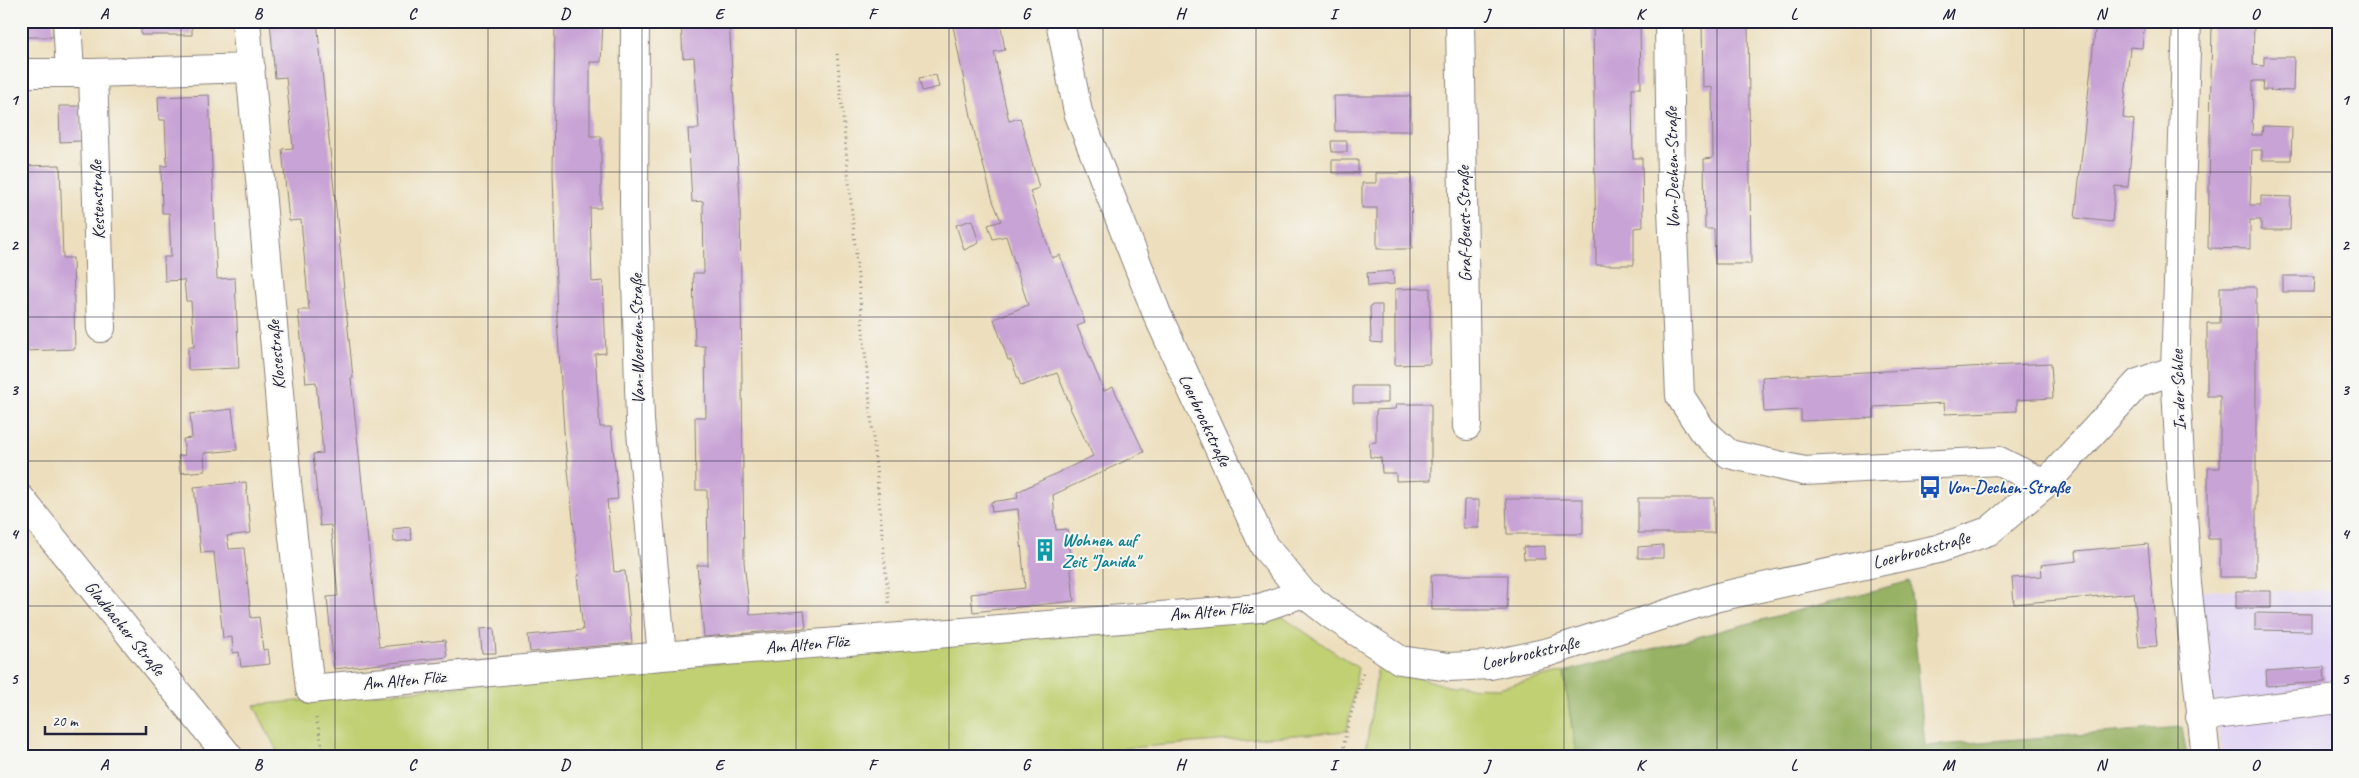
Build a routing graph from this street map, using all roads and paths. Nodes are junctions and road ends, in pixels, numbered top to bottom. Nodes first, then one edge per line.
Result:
1 (67, 21) edge
2 (246, 21) edge
3 (635, 21) edge
4 (1060, 21) edge
5 (1460, 21) edge
6 (1669, 21) edge
7 (2187, 21) edge
8 (838, 54) dead end
9 (251, 68) junction
10 (82, 72) junction
11 (21, 73) edge
12 (102, 328) dead end
13 (2175, 370) junction
14 (1467, 426) dead end
15 (2045, 484) junction
16 (21, 499) edge
17 (1303, 593) junction
18 (892, 637) junction
19 (1371, 641) junction
20 (662, 656) junction
21 (310, 689) junction
22 (2338, 699) edge
23 (2200, 717) junction
24 (229, 757) edge
25 (325, 757) edge
26 (1342, 757) edge
27 (2206, 757) edge

1 - 10 street, Kestenstraße
2 - 9 street, Klosestraße
3 - 20 street, Van-Woerden-Straße
4 - 17 street, Loerbrockstraße
5 - 14 street, Graf-Beust-Straße
6 - 15 street, Von-Dechen-Straße
7 - 13 street, In der Schlee
8 - 18 path
9 - 10 street
9 - 21 street, Klosestraße
10 - 11 street
10 - 12 street, Kestenstraße
13 - 15 street, Loerbrockstraße
13 - 23 street, In der Schlee
15 - 19 street, Loerbrockstraße
16 - 24 street, Gladbacher Straße
17 - 18 street, Am Alten Flöz
17 - 19 street, Loerbrockstraße
18 - 20 street, Am Alten Flöz
19 - 26 path
20 - 21 street, Am Alten Flöz
21 - 25 path
22 - 23 street
23 - 27 street, In der Schlee

